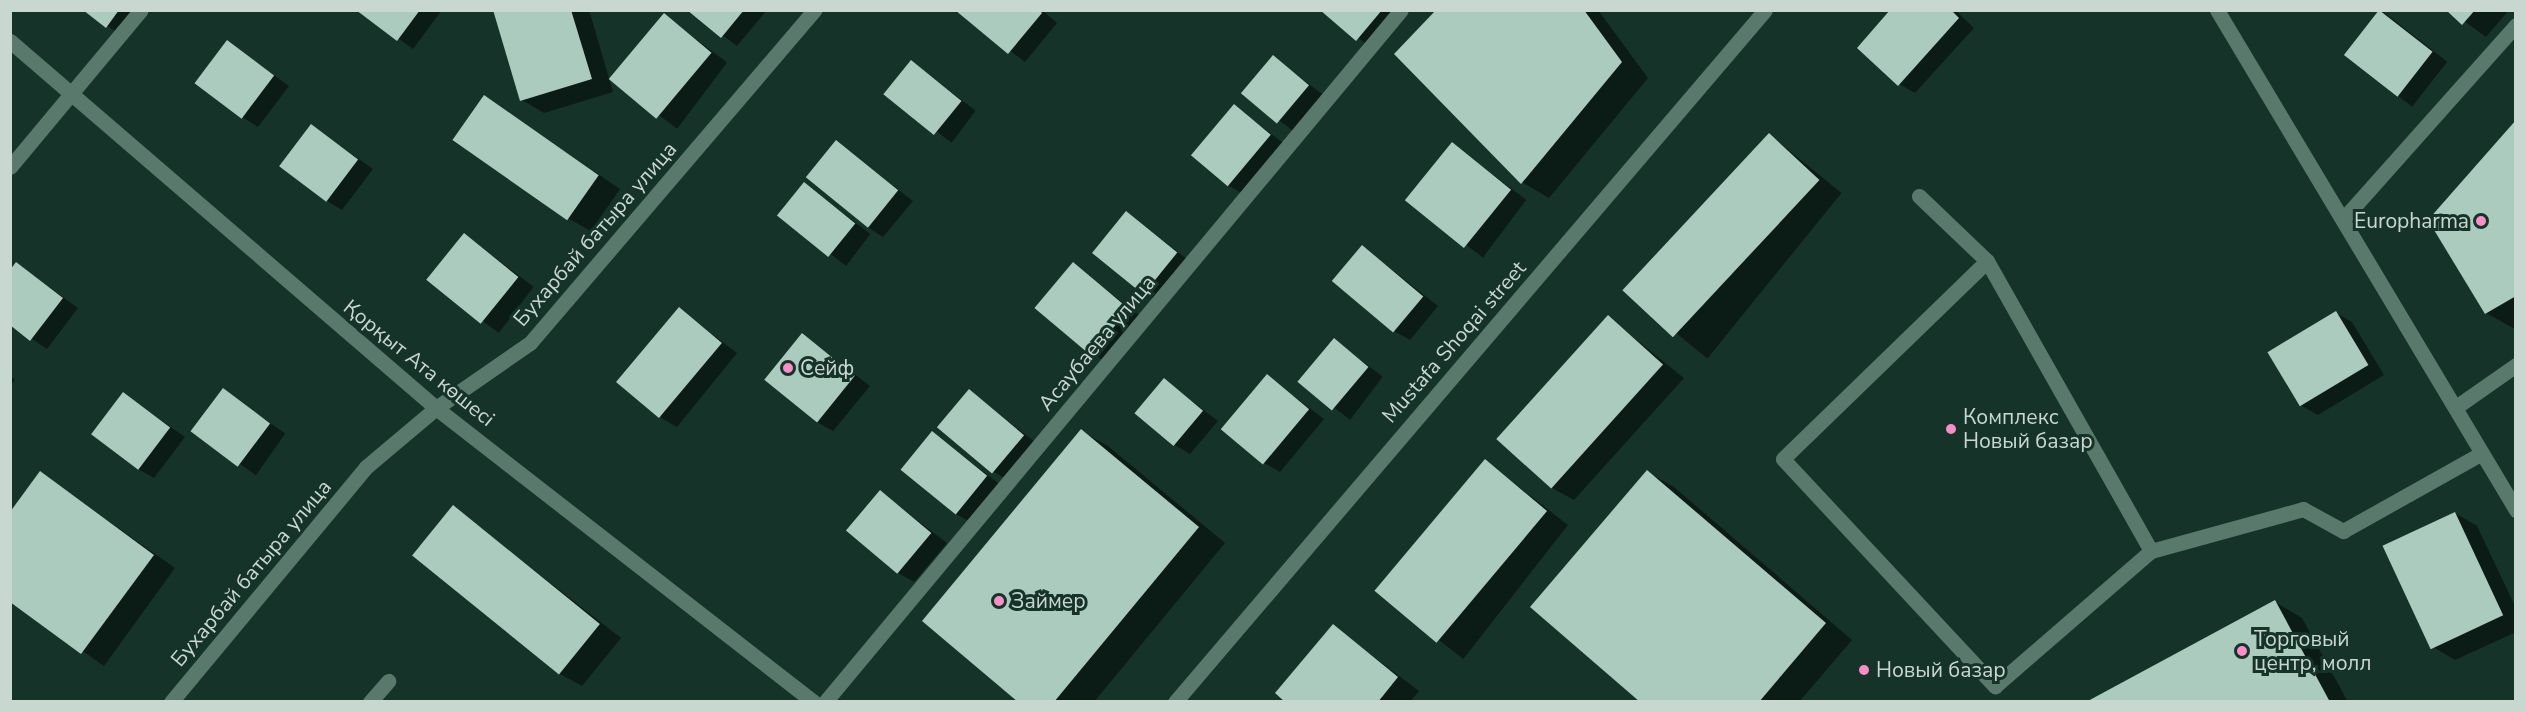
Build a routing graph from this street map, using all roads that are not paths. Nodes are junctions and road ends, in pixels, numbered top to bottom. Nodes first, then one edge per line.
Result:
1 (141, 10) edge
2 (814, 10) edge
3 (1401, 10) edge
4 (1765, 10) edge
5 (2217, 10) edge
6 (2516, 25) edge
7 (10, 41) edge
8 (72, 93) junction
9 (10, 166) edge
10 (1919, 196) dead end
11 (2344, 218) junction
12 (1987, 261) junction
13 (2516, 365) edge
14 (2456, 407) junction
15 (436, 408) junction
16 (2482, 453) junction
17 (2516, 510) edge
18 (2151, 551) junction
19 (388, 681) dead end
20 (175, 700) edge
21 (370, 702) edge
22 (814, 702) edge
23 (825, 702) edge
24 (1175, 702) edge

1 - 8 street
2 - 15 street, Бухарбай батыра улица
3 - 23 street, Асаубаева улица
4 - 24 street, Mustafa Shoqai street
5 - 11 street
6 - 11 street
7 - 8 street, Қорқыт Ата көшесі
8 - 9 street
8 - 15 street, Қорқыт Ата көшесі
10 - 12 street
11 - 14 street
12 - 18 street
12 - 18 street
13 - 14 street
14 - 16 street
15 - 20 street, Бухарбай батыра улица
15 - 22 street, Қорқыт Ата көшесі
16 - 17 street
16 - 18 street
19 - 21 street

